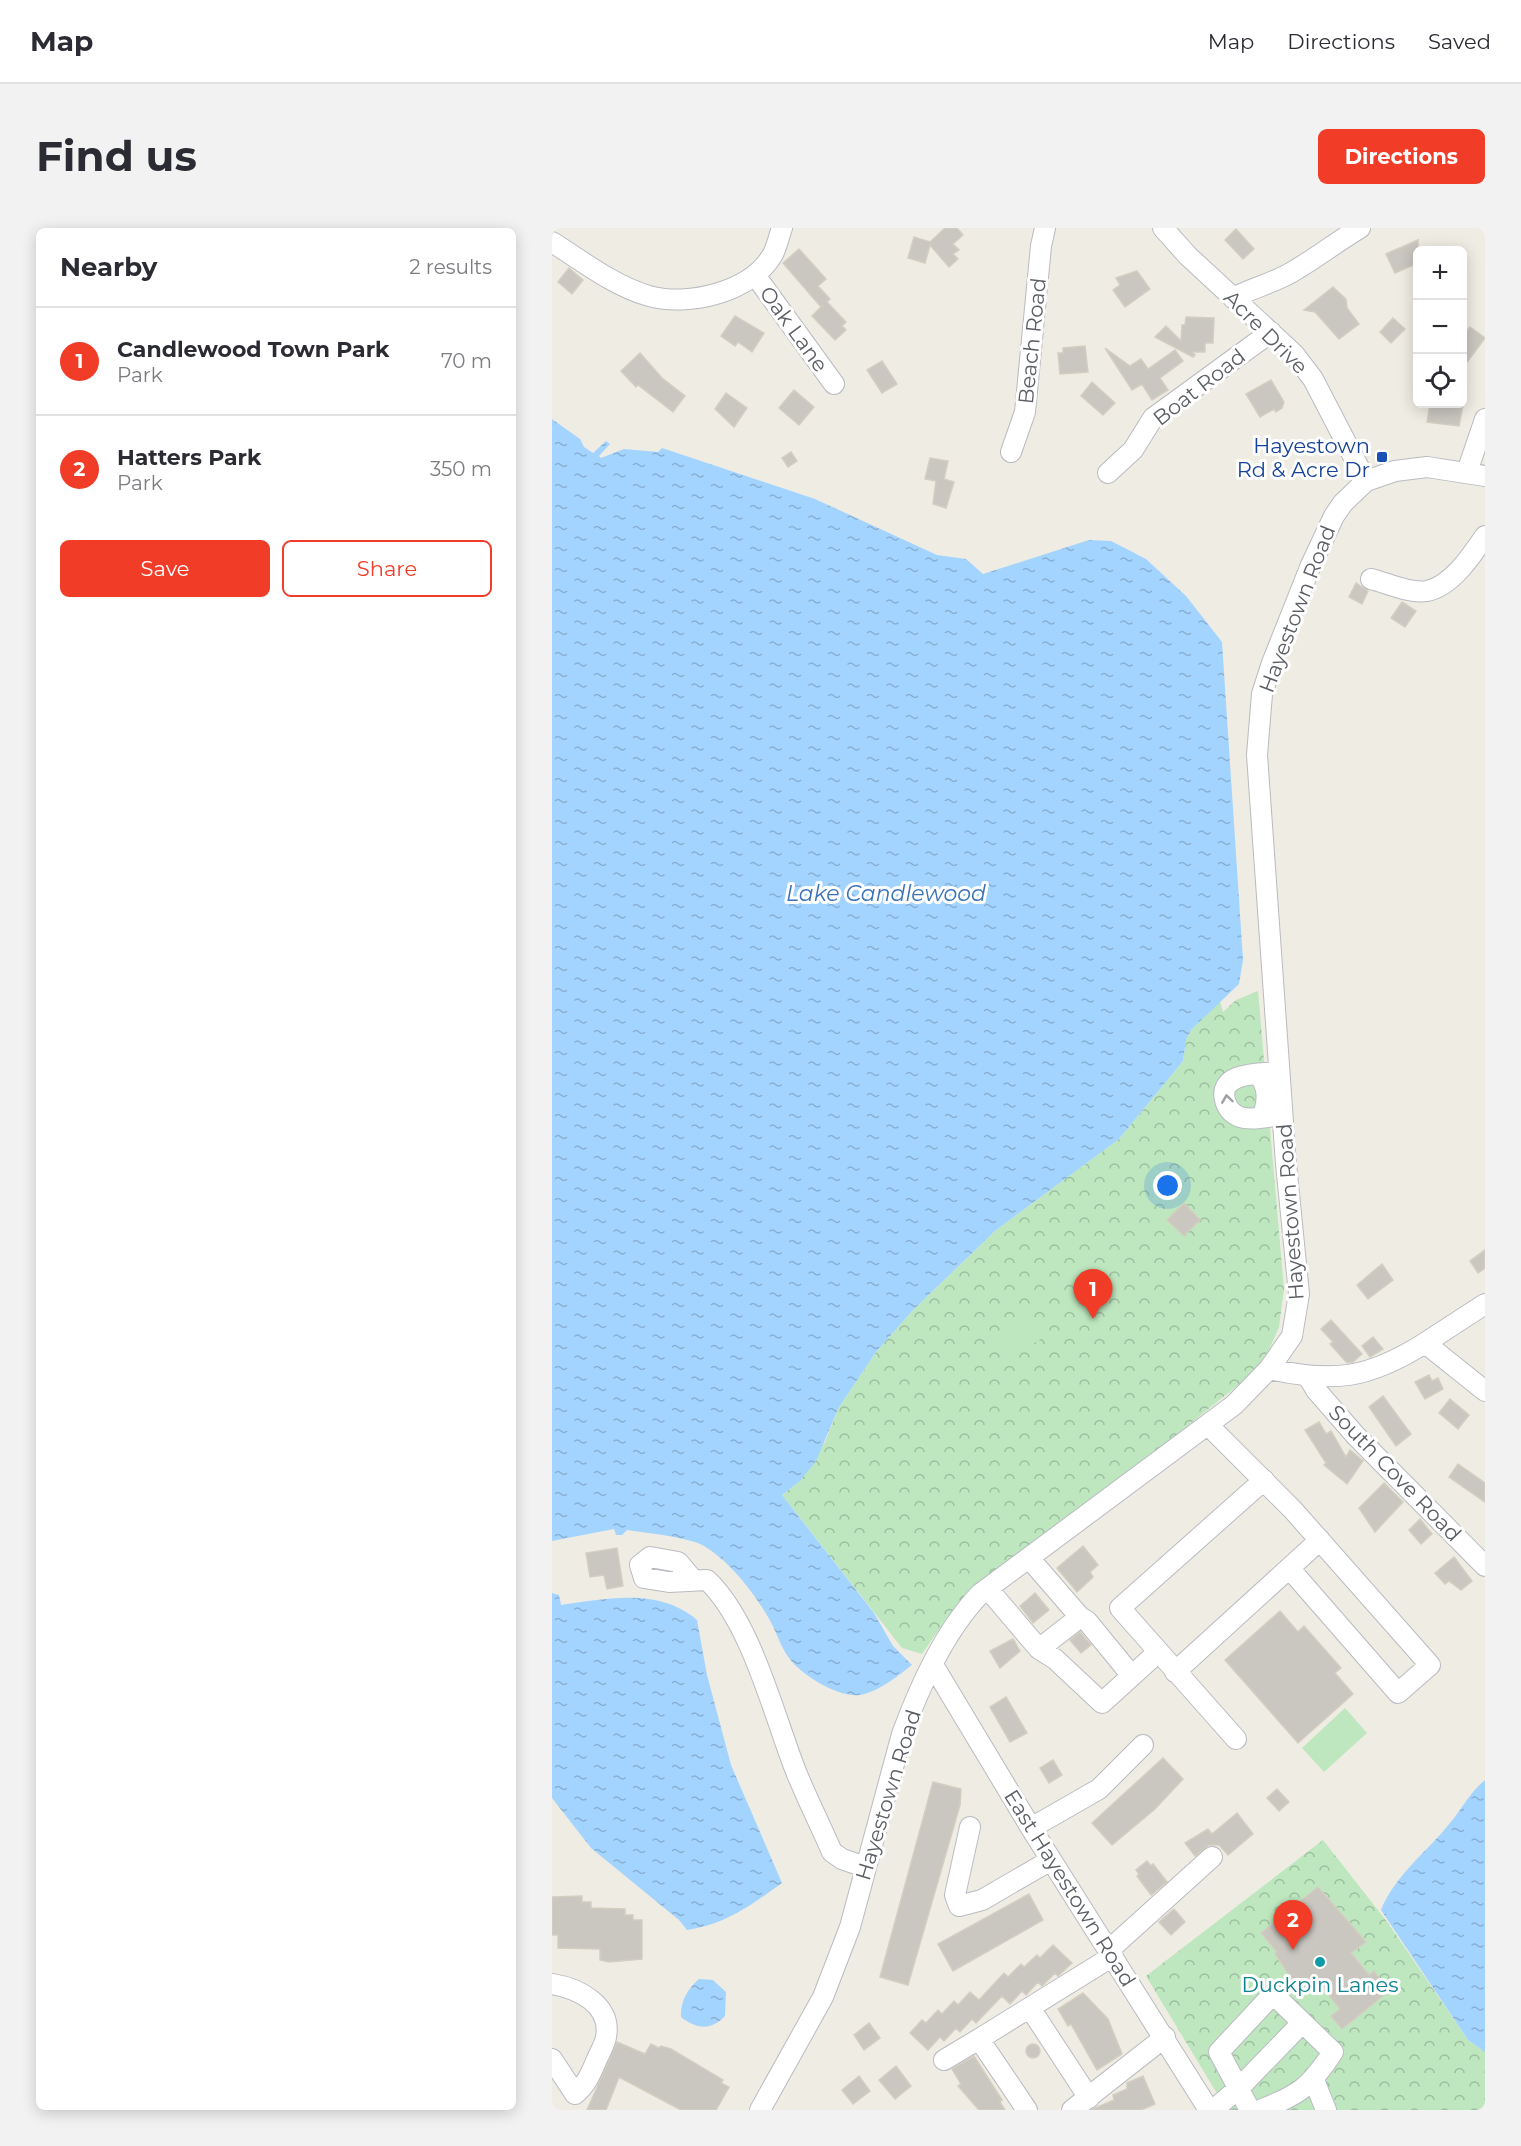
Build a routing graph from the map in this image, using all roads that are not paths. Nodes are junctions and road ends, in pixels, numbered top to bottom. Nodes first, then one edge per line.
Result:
1 (782, 228) edge
2 (1045, 228) edge
3 (1162, 228) edge
4 (1360, 228) edge
5 (552, 242) edge
6 (755, 275) junction
7 (1233, 298) junction
8 (1271, 332) junction
9 (834, 384) dead end
10 (1485, 418) edge
11 (1011, 452) dead end
12 (1108, 473) dead end
13 (1476, 474) edge
14 (1366, 481) junction
15 (1485, 536) edge
16 (1371, 579) dead end
17 (1279, 1072) junction
18 (1258, 1074) junction
19 (1273, 1116) junction
20 (1485, 1304) edge
21 (1425, 1343) junction
22 (1269, 1369) junction
23 (1309, 1378) junction
24 (1485, 1391) edge
25 (1208, 1425) junction
26 (1264, 1480) junction
27 (1320, 1540) junction
28 (1029, 1558) junction
29 (1485, 1566) edge
30 (1289, 1568) junction
31 (694, 1581) dead end
32 (988, 1588) junction
33 (1080, 1617) junction
34 (1039, 1649) junction
35 (1157, 1653) junction
36 (933, 1665) junction
37 (1175, 1672) junction
38 (1132, 1676) junction
39 (1236, 1739) dead end
40 (1143, 1745) dead end
41 (970, 1827) dead end
42 (1031, 1828) junction
43 (1212, 1857) dead end
44 (1051, 1860) junction
45 (865, 1867) junction
46 (1111, 1953) junction
47 (552, 1984) edge
48 (1030, 2008) junction
49 (1302, 2023) junction
50 (1165, 2037) junction
51 (979, 2038) junction
52 (552, 2060) edge
53 (944, 2060) dead end
54 (1314, 2080) junction
55 (1240, 2087) junction
56 (1089, 2097) junction
57 (1288, 2105) edge
58 (766, 2107) edge
59 (1027, 2110) edge
60 (1072, 2110) edge
61 (1211, 2110) edge
62 (1250, 2110) edge
63 (1260, 2110) edge
64 (1326, 2110) edge

1 - 6 street
2 - 11 street, Beach Road
3 - 7 street, Acre Drive
4 - 7 street
5 - 6 street
6 - 9 street, Oak Lane
7 - 8 street, Acre Drive
8 - 12 street, Boat Road
8 - 14 street, Acre Drive
10 - 13 street
13 - 14 street
14 - 17 street, Hayestown Road
15 - 16 street
17 - 18 street
17 - 19 street, Hayestown Road
18 - 19 street
19 -> 18 street
19 - 22 street, Hayestown Road
20 - 21 street
21 - 23 street
21 - 24 street
22 - 23 street
22 - 25 street, Hayestown Road
23 - 29 street, South Cove Road
25 - 26 street
25 - 28 street, Hayestown Road
26 - 27 street
26 - 35 street
27 - 30 street
27 - 30 street
28 - 32 street, Hayestown Road
28 - 33 street
30 - 37 street
31 - 45 street
32 - 34 street
32 - 36 street, Hayestown Road
33 - 34 street
33 - 38 street
34 - 38 street
35 - 37 street
35 - 38 street
36 - 42 street, East Hayestown Road
36 - 45 street, Hayestown Road
37 - 39 street
40 - 42 street
41 - 44 street
42 - 44 street, East Hayestown Road
43 - 46 street
44 - 46 street, East Hayestown Road
45 - 58 street, Hayestown Road
46 - 48 street
46 - 50 street, East Hayestown Road
47 - 52 street
48 - 51 street
48 - 56 street
49 - 54 street
49 - 55 street
49 - 55 street
50 - 56 street
50 - 61 street, East Hayestown Road
51 - 53 street
51 - 59 street
54 - 57 street
54 - 64 street
55 - 61 street
55 - 62 street
56 - 60 street
57 - 63 street

